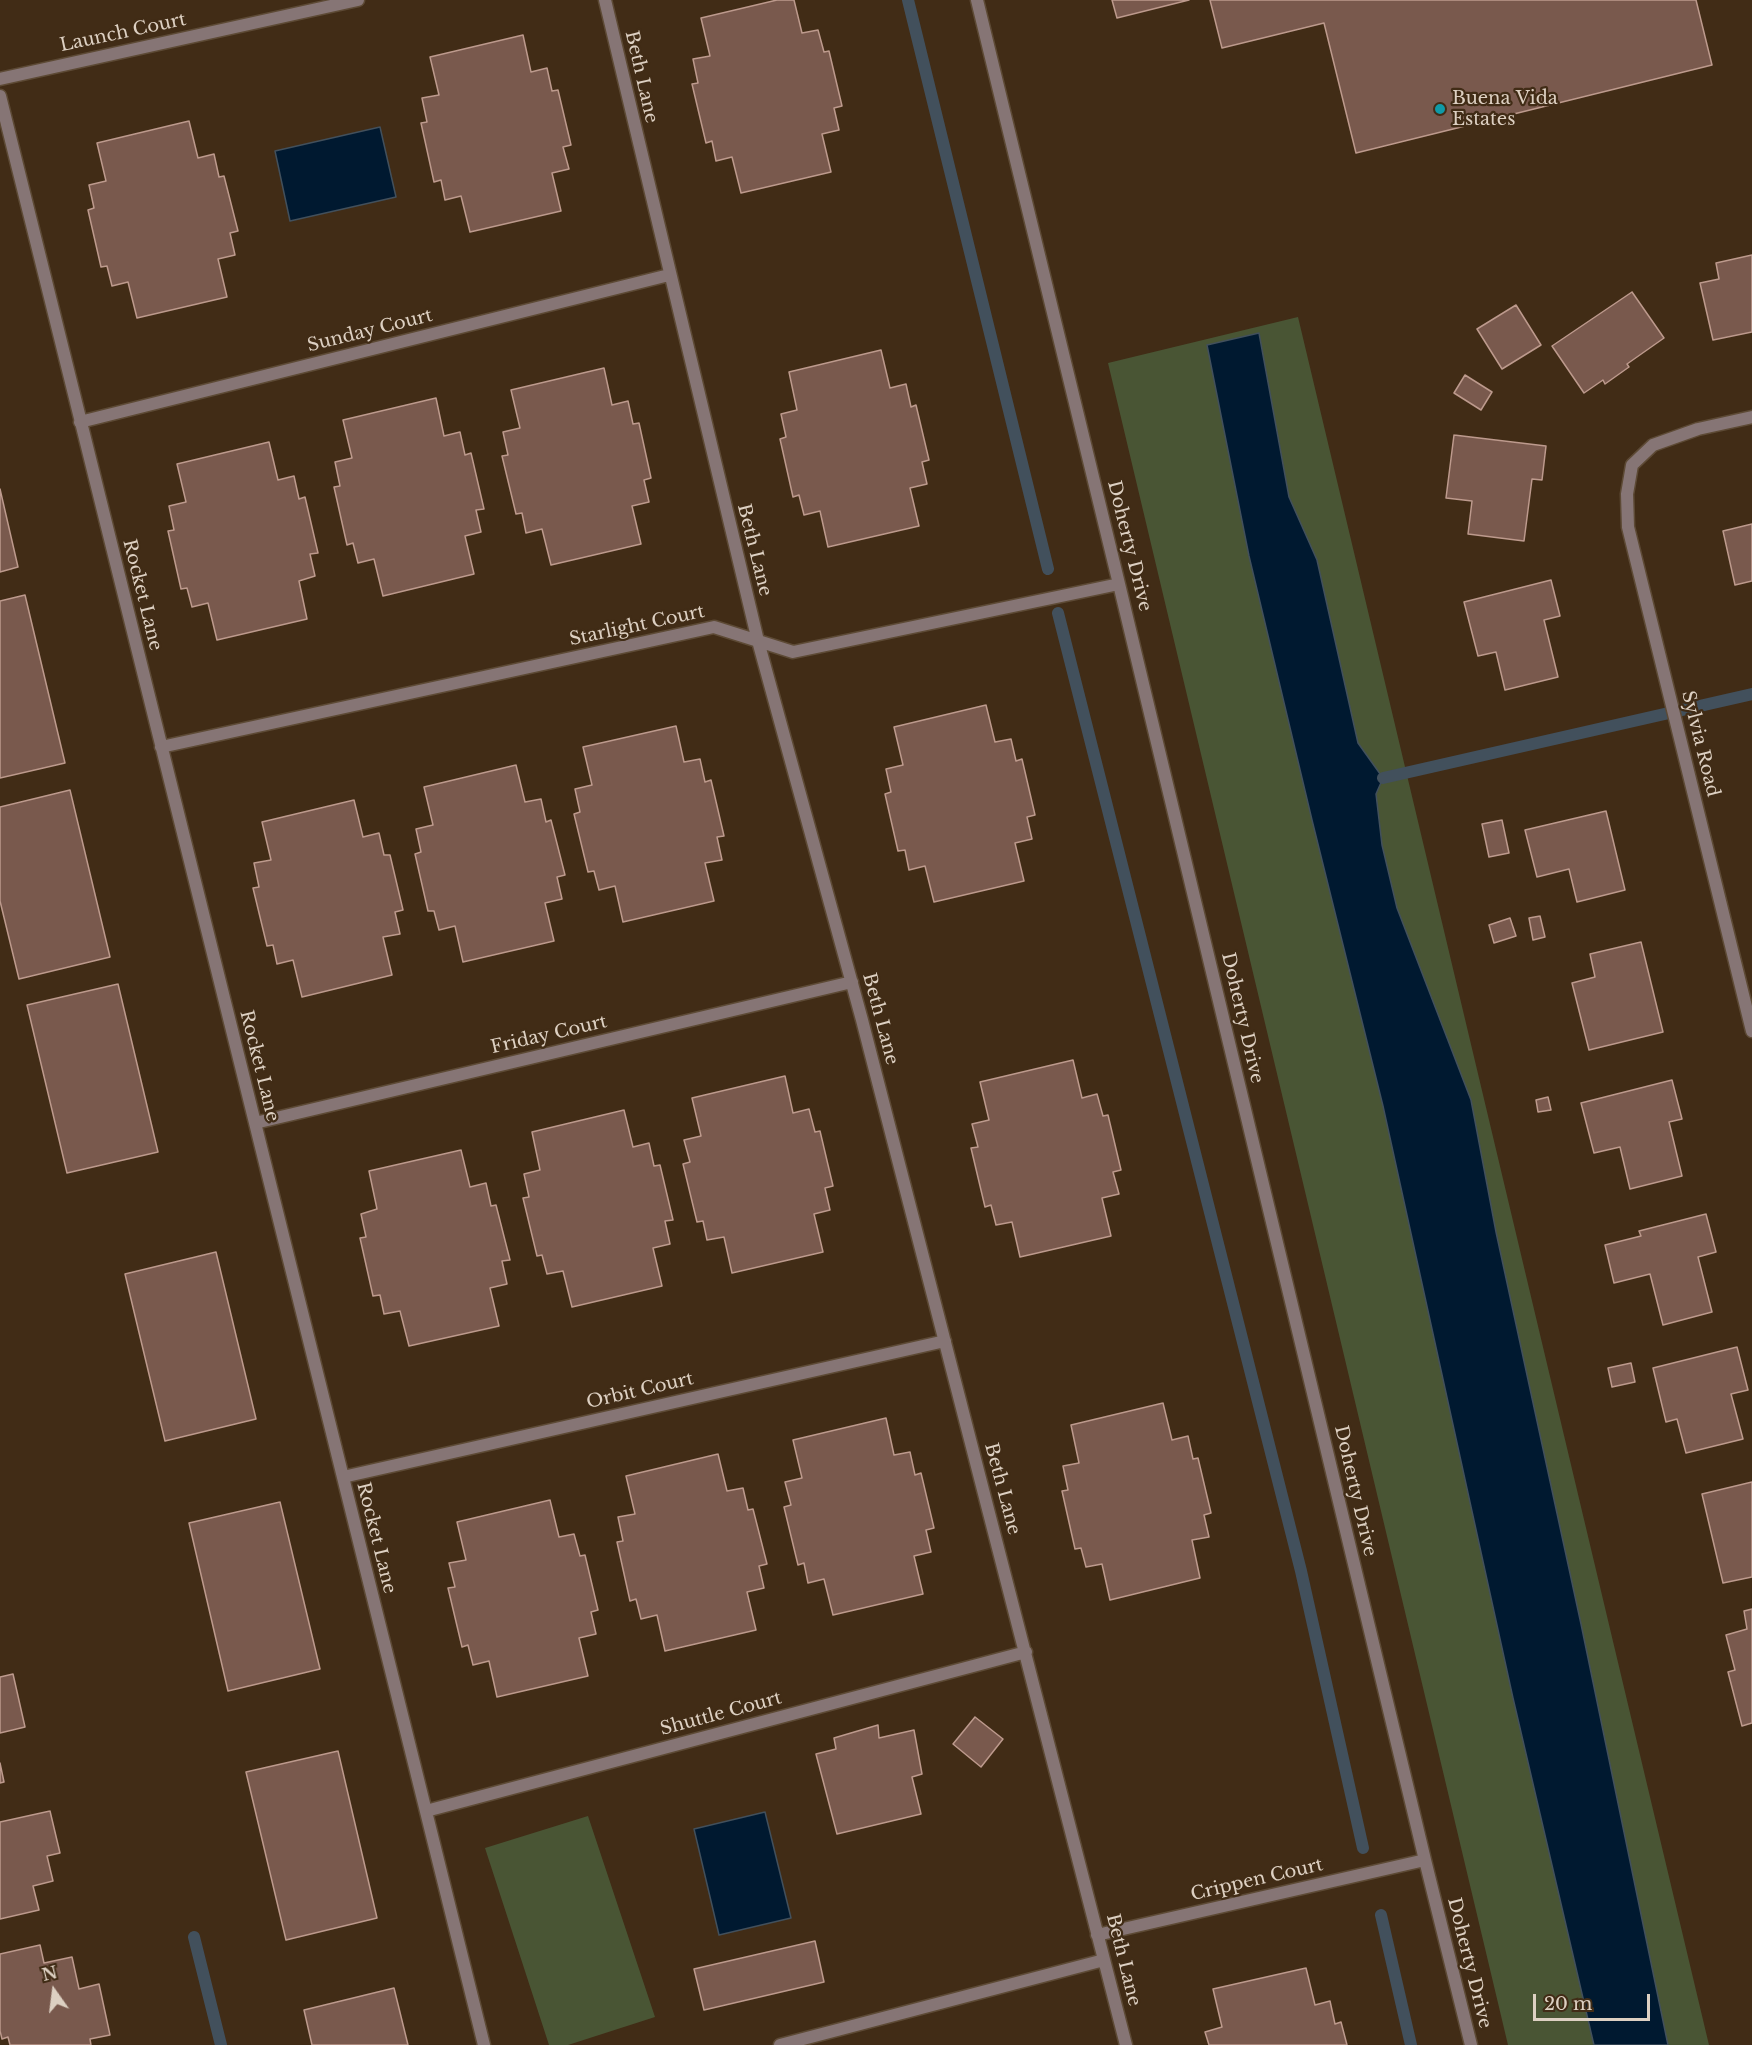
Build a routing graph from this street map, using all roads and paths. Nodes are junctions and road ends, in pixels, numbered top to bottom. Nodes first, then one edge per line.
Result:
1 (358, 0) edge
2 (605, 0) edge
3 (978, 0) edge
4 (0, 79) edge
5 (0, 96) edge
6 (669, 275) junction
7 (1752, 417) edge
8 (80, 422) junction
9 (1119, 584) junction
10 (758, 641) junction
11 (161, 747) junction
12 (852, 982) junction
13 (1746, 983) edge
14 (1752, 1031) edge
15 (255, 1123) junction
16 (945, 1341) junction
17 (343, 1478) junction
18 (1026, 1652) junction
19 (426, 1811) junction
20 (1425, 1860) junction
21 (1097, 1935) junction
22 (1104, 1960) junction
23 (484, 2045) edge
24 (780, 2045) edge
25 (1126, 2045) edge
26 (1471, 2045) edge

1 - 4 street, Launch Court
2 - 6 street, Beth Lane
3 - 9 street, Doherty Drive
5 - 8 street, Rocket Lane
6 - 8 street, Sunday Court
6 - 10 street, Beth Lane
7 - 13 street, Sylvia Road
8 - 11 street, Rocket Lane
9 - 10 street, Starlight Court
9 - 20 street, Doherty Drive
10 - 11 street, Starlight Court
10 - 12 street, Beth Lane
11 - 15 street, Rocket Lane
12 - 15 street, Friday Court
12 - 16 street, Beth Lane
13 - 14 street, Sylvia Road
15 - 17 street, Rocket Lane
16 - 17 street, Orbit Court
16 - 18 street, Beth Lane
17 - 19 street, Rocket Lane
18 - 19 street, Shuttle Court
18 - 21 street, Beth Lane
19 - 23 street, Rocket Lane
20 - 21 street, Crippen Court
20 - 26 street, Doherty Drive
21 - 22 street, Beth Lane
22 - 24 street
22 - 25 street, Beth Lane

